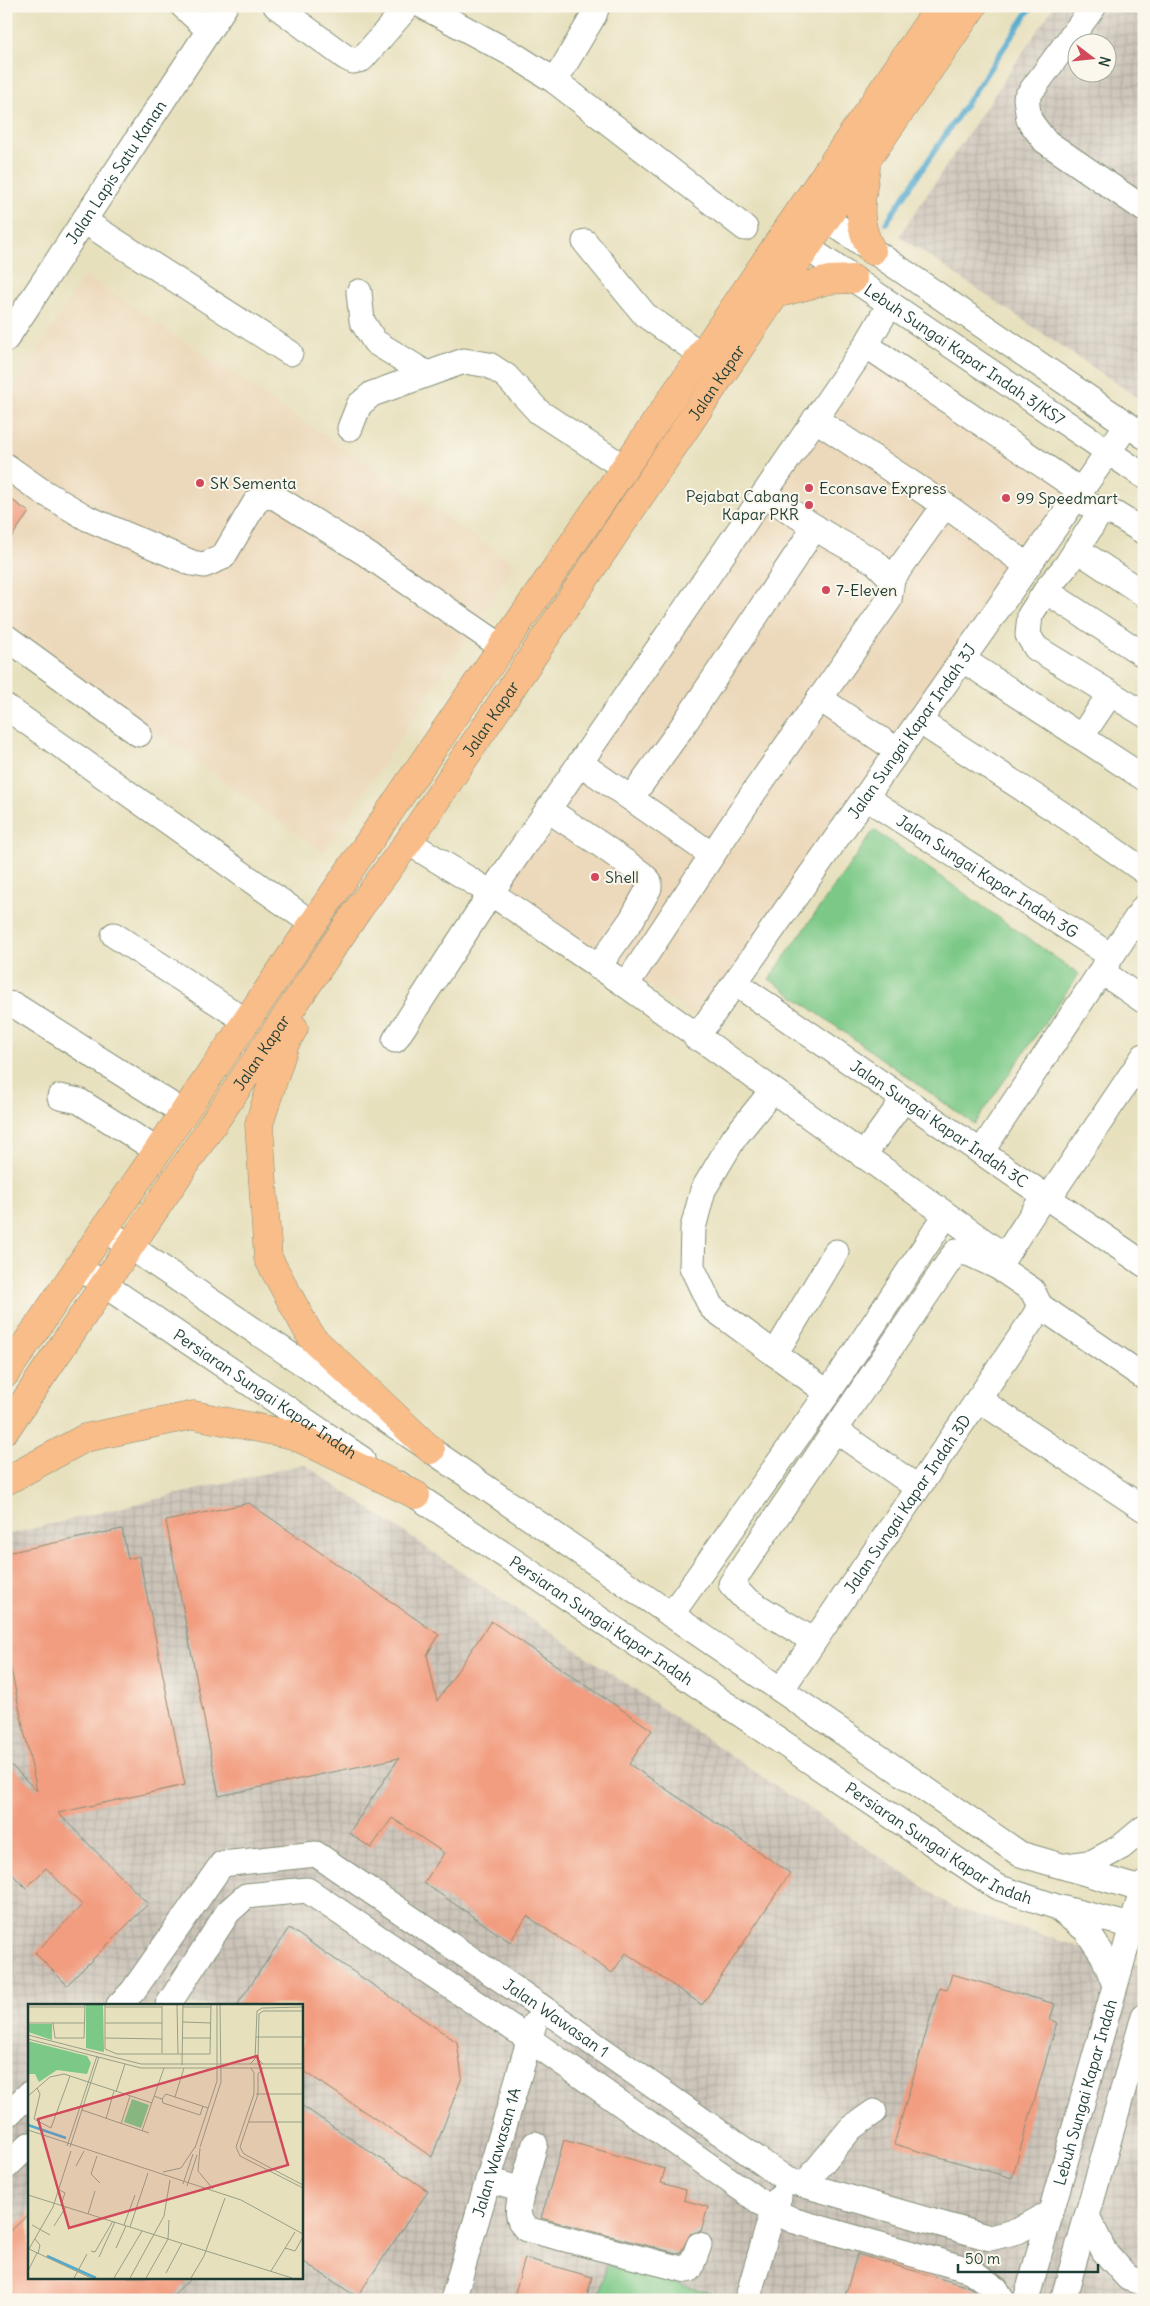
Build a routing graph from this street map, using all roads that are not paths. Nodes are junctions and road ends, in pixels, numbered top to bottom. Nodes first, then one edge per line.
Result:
1 (183, 6) edge
2 (225, 6) edge
3 (276, 6) edge
4 (408, 6) edge
5 (423, 6) edge
6 (597, 6) edge
7 (940, 6) edge
8 (973, 6) edge
9 (1094, 6) edge
10 (464, 16) edge
11 (209, 30) junction
12 (555, 82) junction
13 (867, 161) junction
14 (1144, 209) edge
15 (815, 212) junction
16 (84, 221) junction
17 (745, 228) dead end
18 (785, 233) junction
19 (585, 242) dead end
20 (808, 248) junction
21 (872, 251) junction
22 (853, 279) junction
23 (359, 292) dead end
24 (776, 294) junction
25 (890, 304) junction
26 (6, 339) edge
27 (866, 344) junction
28 (290, 353) dead end
29 (702, 355) junction
30 (427, 374) junction
31 (815, 419) junction
32 (350, 428) dead end
33 (1136, 430) edge
34 (1109, 452) junction
35 (6, 466) edge
36 (625, 468) junction
37 (1144, 476) edge
38 (764, 494) junction
39 (1079, 494) junction
40 (945, 505) junction
41 (1101, 511) junction
42 (815, 527) junction
43 (1144, 532) edge
44 (1076, 549) junction
45 (1028, 566) junction
46 (892, 579) junction
47 (1046, 591) junction
48 (1144, 594) edge
49 (6, 637) edge
50 (502, 647) junction
51 (1144, 655) edge
52 (962, 659) junction
53 (1110, 694) junction
54 (819, 698) junction
55 (6, 707) edge
56 (1144, 714) edge
57 (919, 721) junction
58 (139, 734) dead end
59 (1081, 737) junction
60 (898, 751) junction
61 (580, 763) junction
62 (1144, 778) edge
63 (866, 797) junction
64 (631, 798) junction
65 (548, 810) junction
66 (408, 842) junction
67 (712, 855) junction
68 (1144, 871) edge
69 (491, 893) junction
70 (1144, 907) edge
71 (358, 910) junction
72 (313, 924) junction
73 (114, 935) dead end
74 (1106, 964) junction
75 (598, 967) junction
76 (735, 983) junction
77 (626, 985) junction
78 (1144, 1001) edge
79 (6, 1004) edge
80 (246, 1021) junction
81 (696, 1038) junction
82 (395, 1040) dead end
83 (1144, 1056) edge
84 (772, 1091) junction
85 (60, 1098) dead end
86 (904, 1100) junction
87 (184, 1113) junction
88 (158, 1151) junction
89 (981, 1152) junction
90 (863, 1156) junction
91 (1046, 1197) junction
92 (946, 1215) junction
93 (104, 1229) junction
94 (130, 1248) junction
95 (836, 1252) dead end
96 (1140, 1255) edge
97 (1001, 1261) junction
98 (78, 1267) junction
99 (104, 1284) junction
100 (1037, 1311) junction
101 (774, 1354) junction
102 (6, 1373) edge
103 (1144, 1377) edge
104 (828, 1393) junction
105 (978, 1399) junction
106 (6, 1430) edge
107 (835, 1430) junction
108 (431, 1450) junction
109 (6, 1481) edge
110 (917, 1487) junction
111 (416, 1495) junction
112 (1144, 1509) edge
113 (671, 1615) junction
114 (814, 1641) junction
115 (781, 1690) junction
116 (1144, 1828) edge
117 (1060, 1867) junction
118 (1143, 1888) edge
119 (1056, 1907) junction
120 (1138, 1927) edge
121 (1115, 1985) junction
122 (120, 2004) edge
123 (169, 2004) edge
124 (540, 2006) junction
125 (1144, 2016) edge
126 (528, 2039) junction
127 (28, 2095) edge
128 (874, 2112) dead end
129 (6, 2116) edge
130 (535, 2144) dead end
131 (28, 2147) edge
132 (6, 2167) edge
133 (488, 2180) junction
134 (796, 2182) junction
135 (522, 2190) junction
136 (773, 2211) junction
137 (1050, 2213) junction
138 (1087, 2216) junction
139 (698, 2246) dead end
140 (1144, 2283) edge
141 (453, 2300) edge
142 (747, 2300) edge
143 (1002, 2300) edge
144 (1026, 2300) edge
145 (1063, 2300) edge

1 - 11 street
2 - 11 street, Jalan Lapis Satu Kanan
3 - 4 street
5 - 10 street
6 - 12 street
7 - 15 highway, Jalan Kapar
8 - 13 highway, Jalan Kapar
9 - 14 street
10 - 12 street
11 - 16 street, Jalan Lapis Satu Kanan
12 - 17 street
13 - 15 highway, Jalan Kapar
13 - 21 highway
15 - 18 highway, Jalan Kapar
15 - 20 highway, Jalan Kapar
15 - 21 street, Lebuh Sungai Kapar Indah 3/KS7
16 - 26 street, Jalan Lapis Satu Kanan
16 - 28 street
18 - 20 street, Lebuh Sungai Kapar Indah 3/KS7
18 - 29 highway, Jalan Kapar
19 - 29 street
20 - 22 street, Lebuh Sungai Kapar Indah 3/KS7
20 - 24 highway, Jalan Kapar
21 - 33 street, Lebuh Sungai Kapar Indah 3/KS7
22 - 24 highway
22 - 25 street, Lebuh Sungai Kapar Indah 3/KS7
23 - 30 street
24 - 66 highway, Jalan Kapar
25 - 27 street
25 - 34 street, Lebuh Sungai Kapar Indah 3/KS7
27 - 31 street
27 - 39 street
29 - 36 highway, Jalan Kapar
30 - 32 street
30 - 36 street
31 - 38 street
31 - 40 street
33 - 34 street, Jalan Sungai Kapar Indah 3J
34 - 37 street, Lebuh Sungai Kapar Indah 3/KS7
34 - 39 street, Jalan Sungai Kapar Indah 3J
35 - 50 street
36 - 50 highway, Jalan Kapar
38 - 42 street
38 - 61 street
39 - 41 street
39 - 45 street, Jalan Sungai Kapar Indah 3J
40 - 45 street
40 - 46 street
41 - 43 street
41 - 44 street
42 - 46 street
42 - 64 street
44 - 47 street
44 - 48 street
45 - 52 street, Jalan Sungai Kapar Indah 3J
46 - 54 street
47 - 51 street
47 - 53 street
49 - 58 street
50 - 72 highway, Jalan Kapar
52 - 57 street, Jalan Sungai Kapar Indah 3J
52 - 59 street
53 - 56 street
53 - 59 street
54 - 60 street
54 - 67 street
55 - 72 street
57 - 60 street, Jalan Sungai Kapar Indah 3J
57 - 68 street
59 - 62 street
60 - 63 street, Jalan Sungai Kapar Indah 3J
61 - 64 street
61 - 65 street
63 - 74 street, Jalan Sungai Kapar Indah 3G
63 - 76 street, Jalan Sungai Kapar Indah 3J
64 - 67 street
65 - 69 street
65 - 75 street
66 - 69 street
66 - 71 highway, Jalan Kapar
67 - 77 street
69 - 75 street
69 - 82 street
70 - 74 street
71 - 94 highway, Jalan Kapar
71 - 108 highway
72 - 80 highway, Jalan Kapar
73 - 80 street
74 - 78 street, Jalan Sungai Kapar Indah 3G
74 - 89 street
75 - 77 street
76 - 81 street, Jalan Sungai Kapar Indah 3J
76 - 86 street, Jalan Sungai Kapar Indah 3C
77 - 81 street
79 - 87 street
80 - 87 highway, Jalan Kapar
81 - 84 street
83 - 91 street
84 - 90 street
84 - 101 street
85 - 88 street
86 - 89 street, Jalan Sungai Kapar Indah 3C
86 - 90 street
87 - 88 highway, Jalan Kapar
88 - 93 highway, Jalan Kapar
89 - 91 street, Jalan Sungai Kapar Indah 3C
90 - 92 street
91 - 96 street, Jalan Sungai Kapar Indah 3C
91 - 97 street
92 - 97 street
92 - 104 street
93 - 94 street, Persiaran Sungai Kapar Indah
93 - 98 highway, Jalan Kapar
94 - 99 highway, Jalan Kapar
94 - 108 street, Persiaran Sungai Kapar Indah
95 - 101 street
97 - 100 street
97 - 107 street
98 - 99 street, Persiaran Sungai Kapar Indah
98 - 102 highway, Jalan Kapar
99 - 106 highway, Jalan Kapar
99 - 111 street, Persiaran Sungai Kapar Indah
100 - 103 street
100 - 105 street, Jalan Sungai Kapar Indah 3D
101 - 104 street
104 - 113 street
105 - 110 street, Jalan Sungai Kapar Indah 3D
105 - 112 street
107 - 110 street
107 - 114 street
108 - 113 street, Persiaran Sungai Kapar Indah
109 - 111 highway
110 - 114 street, Jalan Sungai Kapar Indah 3D
111 - 119 street, Persiaran Sungai Kapar Indah
113 - 115 street, Persiaran Sungai Kapar Indah
114 - 115 street, Jalan Sungai Kapar Indah 3D
115 - 117 street, Persiaran Sungai Kapar Indah
116 - 117 street
117 - 118 street, Persiaran Sungai Kapar Indah
118 - 120 street, Lebuh Sungai Kapar Indah
119 - 120 street, Persiaran Sungai Kapar Indah
119 - 121 street
120 - 121 street, Lebuh Sungai Kapar Indah
121 - 137 street, Lebuh Sungai Kapar Indah
122 - 124 street, Jalan Wawasan 1
123 - 126 street
124 - 126 street, Jalan Wawasan 1A
124 - 134 street, Jalan Wawasan 1
125 - 138 street
126 - 133 street, Jalan Wawasan 1A
126 - 136 street
127 - 129 street
128 - 134 street
130 - 135 street
131 - 132 street
133 - 135 street
133 - 141 street, Jalan Wawasan 1A
134 - 136 street
134 - 137 street, Jalan Wawasan 1
135 - 139 street
136 - 142 street
136 - 143 street
137 - 144 street, Lebuh Sungai Kapar Indah
138 - 140 street
138 - 145 street

